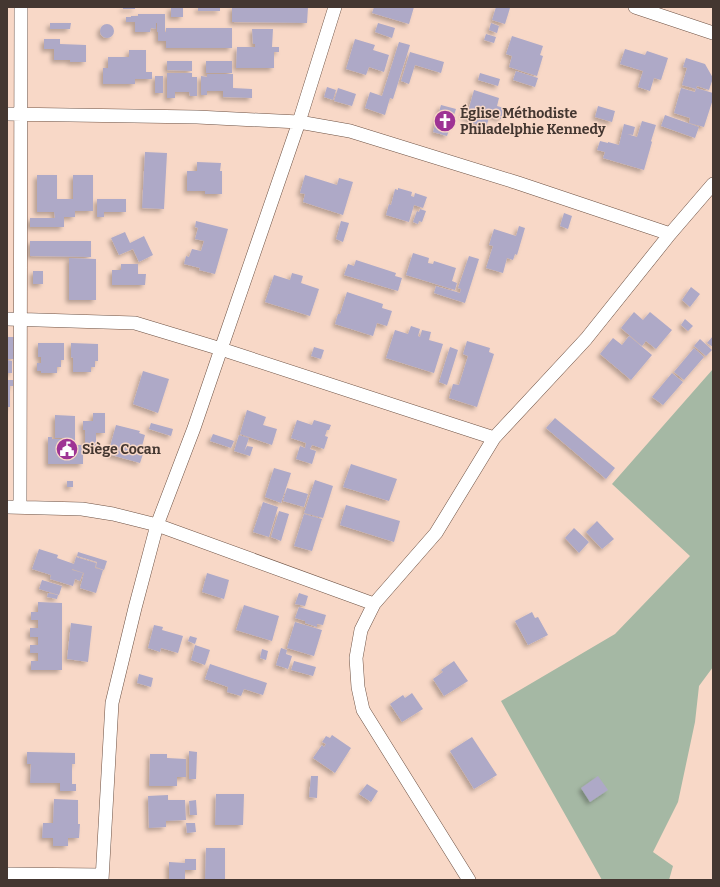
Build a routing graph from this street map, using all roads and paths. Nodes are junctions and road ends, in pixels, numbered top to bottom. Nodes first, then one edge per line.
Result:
1 (21, 7) edge
2 (335, 7) edge
3 (635, 7) edge
4 (713, 33) edge
5 (7, 114) edge
6 (20, 114) junction
7 (299, 122) junction
8 (713, 184) edge
9 (670, 234) junction
10 (7, 319) edge
11 (20, 320) junction
12 (221, 349) junction
13 (494, 438) junction
14 (13, 507) edge
15 (157, 524) junction
16 (374, 604) junction
17 (7, 874) edge
18 (102, 878) edge
19 (470, 880) edge

1 - 6 street
2 - 7 street
3 - 4 street
5 - 6 street
6 - 7 street
6 - 11 street
7 - 9 street
7 - 12 street
8 - 9 street
9 - 13 street
10 - 11 street
11 - 12 street
11 - 14 street
12 - 13 street
12 - 15 street
13 - 16 street
14 - 15 street
15 - 16 street
15 - 18 street
16 - 19 street
17 - 18 street

